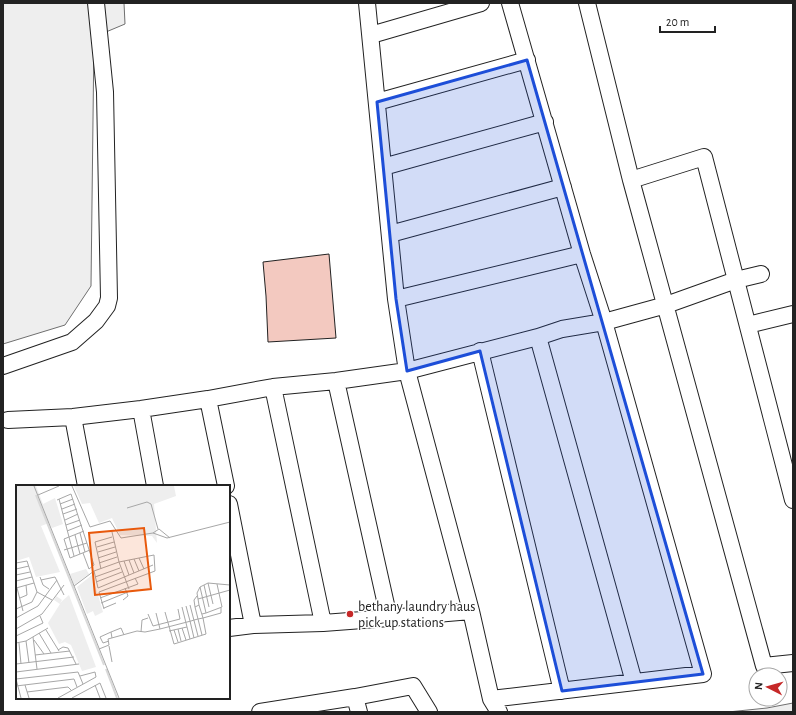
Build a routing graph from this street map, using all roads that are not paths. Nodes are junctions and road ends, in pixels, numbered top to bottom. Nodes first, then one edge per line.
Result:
1 (96, 3) edge
2 (367, 3) edge
3 (482, 3) edge
4 (510, 3) edge
5 (587, 3) edge
6 (371, 35) junction
7 (527, 60) junction
8 (377, 102) junction
9 (545, 122) junction
10 (383, 167) junction
11 (631, 180) junction
12 (563, 187) junction
13 (390, 234) junction
14 (582, 254) junction
15 (761, 274) dead end
16 (736, 280) junction
17 (396, 300) junction
18 (666, 305) junction
19 (793, 314) edge
20 (604, 322) junction
21 (748, 325) junction
22 (538, 337) junction
23 (480, 351) junction
24 (3, 366) edge
25 (408, 371) junction
26 (336, 381) junction
27 (273, 387) junction
28 (208, 399) junction
29 (141, 409) junction
30 (73, 417) junction
31 (8, 420) dead end
32 (86, 485) edge
33 (155, 485) edge
34 (226, 485) edge
35 (793, 500) edge
36 (230, 509) edge
37 (471, 611) junction
38 (389, 618) junction
39 (324, 623) junction
40 (253, 625) junction
41 (230, 628) edge
42 (793, 663) edge
43 (634, 682) junction
44 (562, 691) junction
45 (357, 704) edge
46 (495, 705) edge
47 (284, 710) edge
48 (260, 712) edge
49 (428, 712) edge

1 - 24 street
2 - 6 street
3 - 6 street
4 - 7 street
5 - 11 street
6 - 8 street
7 - 8 street
7 - 9 street
8 - 10 street
9 - 10 street
9 - 12 street
10 - 13 street
11 - 16 street
11 - 18 street
12 - 13 street
12 - 14 street
13 - 17 street
14 - 17 street
14 - 20 street
15 - 16 street
16 - 18 street
16 - 21 street
17 - 25 street
18 - 20 street
18 - 42 street
19 - 21 street
20 - 22 street
20 - 43 street
21 - 35 street
22 - 23 street
22 - 43 street
23 - 25 street
23 - 44 street
25 - 26 street
25 - 37 street
26 - 27 street
26 - 38 street
27 - 28 street
27 - 39 street
28 - 29 street
28 - 34 street
29 - 30 street
29 - 33 street
30 - 31 street
30 - 32 street
36 - 40 street
37 - 38 street
37 - 46 street
38 - 39 street
39 - 40 street
40 - 41 street
43 - 44 street
44 - 46 street
45 - 47 street
45 - 49 street
47 - 48 street

